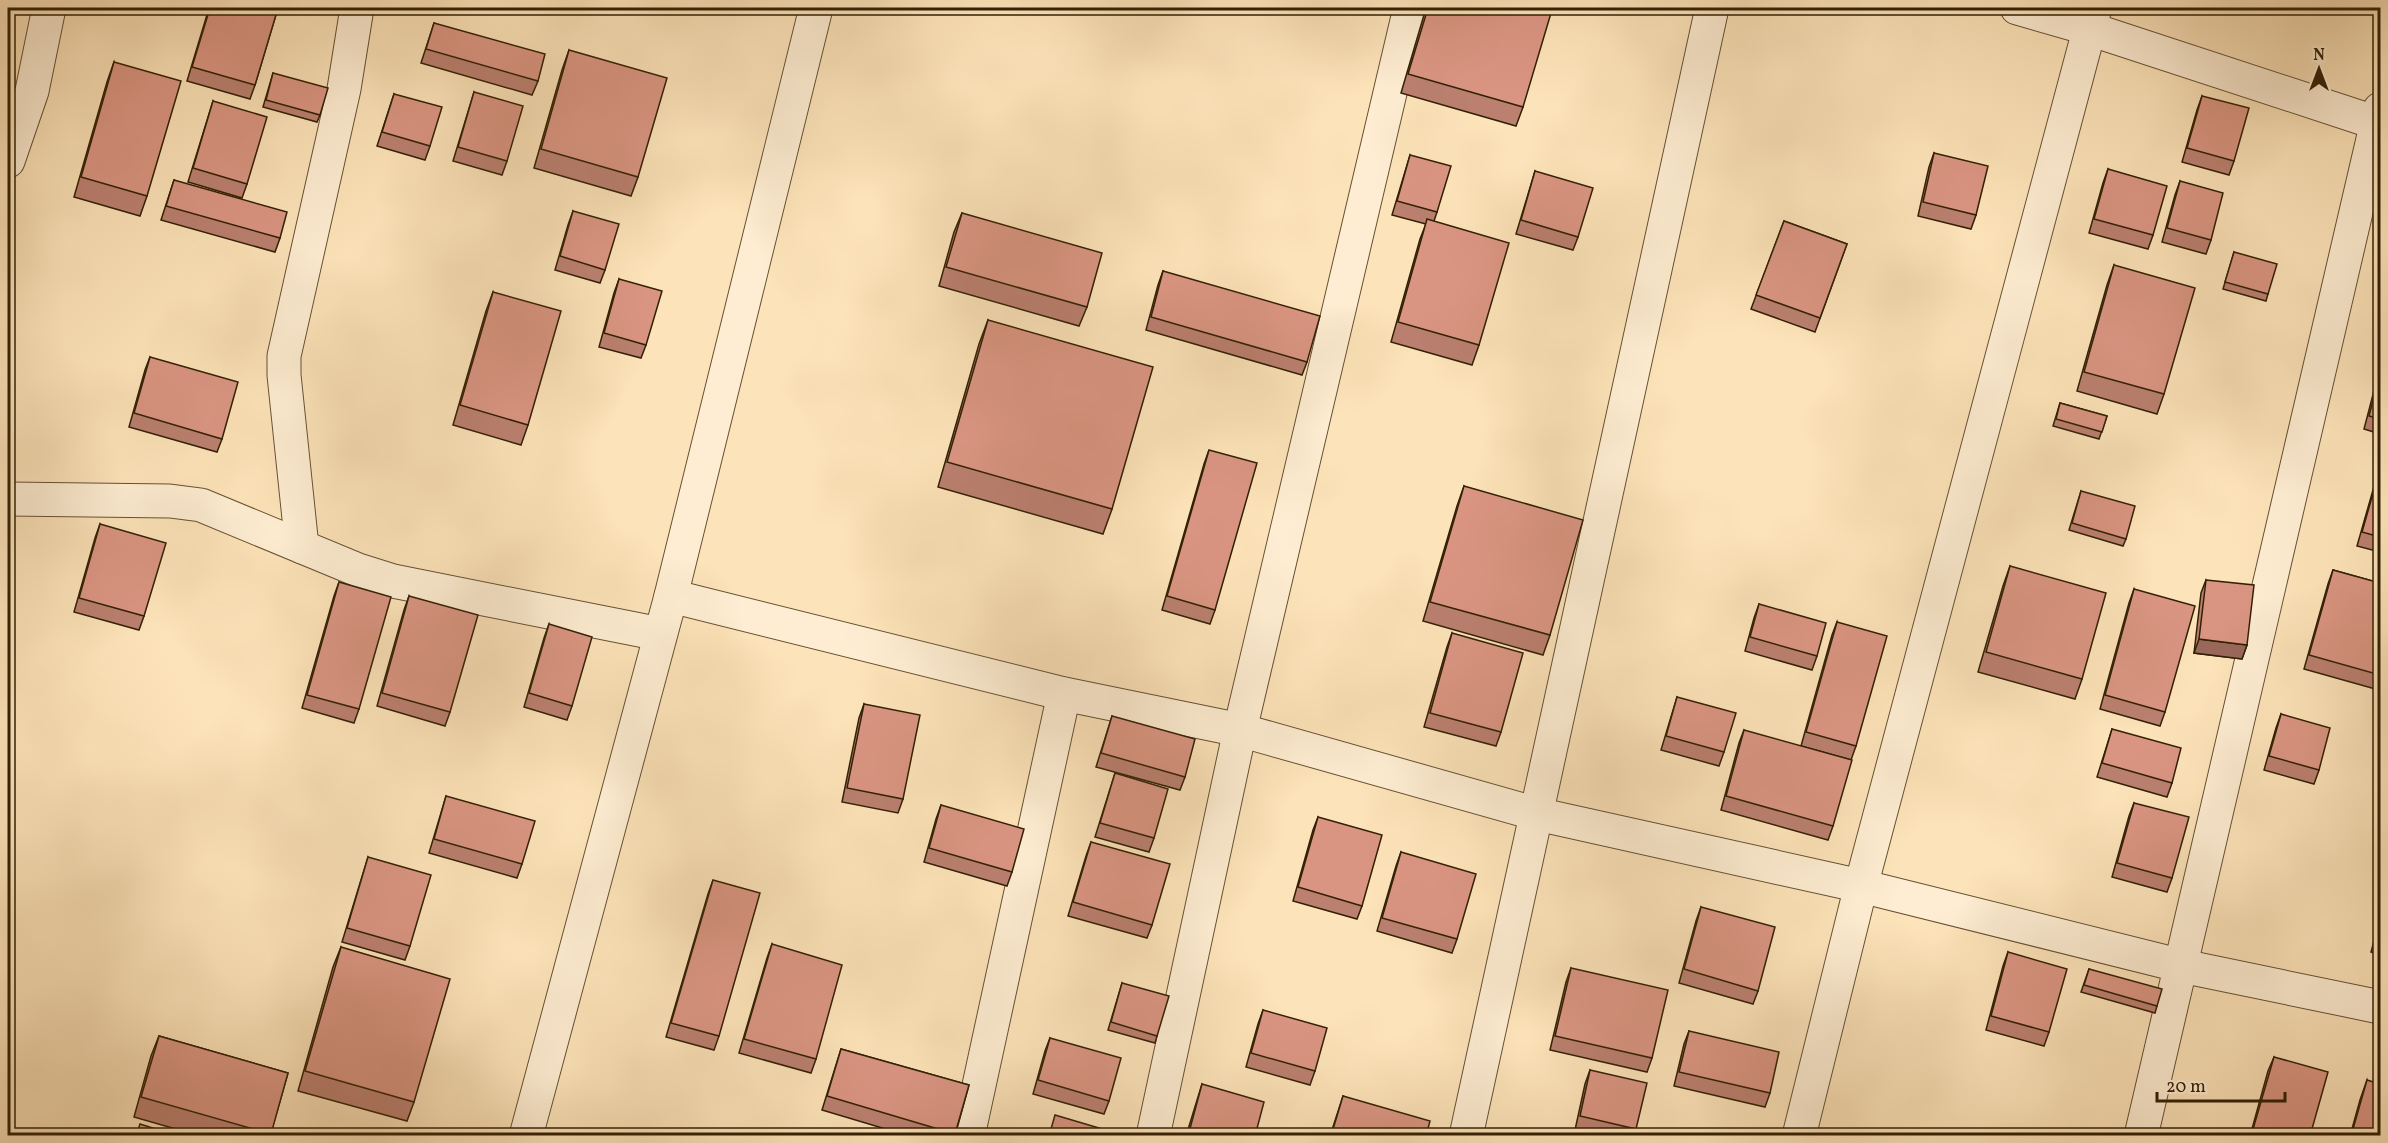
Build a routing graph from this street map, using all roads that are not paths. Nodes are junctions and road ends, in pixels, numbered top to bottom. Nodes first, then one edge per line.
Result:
1 (49, 8) edge
2 (357, 8) edge
3 (816, 8) edge
4 (1410, 8) edge
5 (1712, 8) edge
6 (2017, 8) edge
7 (2093, 18) edge
8 (20, 89) edge
9 (2379, 118) edge
10 (8, 161) edge
11 (8, 499) edge
12 (302, 547) junction
13 (671, 596) junction
14 (660, 634) junction
15 (1064, 694) junction
16 (1240, 730) junction
17 (1537, 814) junction
18 (1861, 886) junction
19 (2182, 966) junction
20 (2380, 1007) edge
21 (526, 1136) edge
22 (968, 1136) edge
23 (1153, 1136) edge
24 (1466, 1136) edge
25 (1799, 1136) edge
26 (2142, 1136) edge

1 - 8 street
2 - 12 street
3 - 13 street
4 - 16 street
5 - 17 street
6 - 7 street
7 - 9 street
7 - 18 street
8 - 10 street
9 - 19 street
11 - 12 street
12 - 14 street
13 - 14 street
13 - 15 street
14 - 21 street
15 - 16 street
15 - 22 street
16 - 17 street
16 - 23 street
17 - 18 street
17 - 24 street
18 - 19 street
18 - 25 street
19 - 20 street
19 - 26 street

